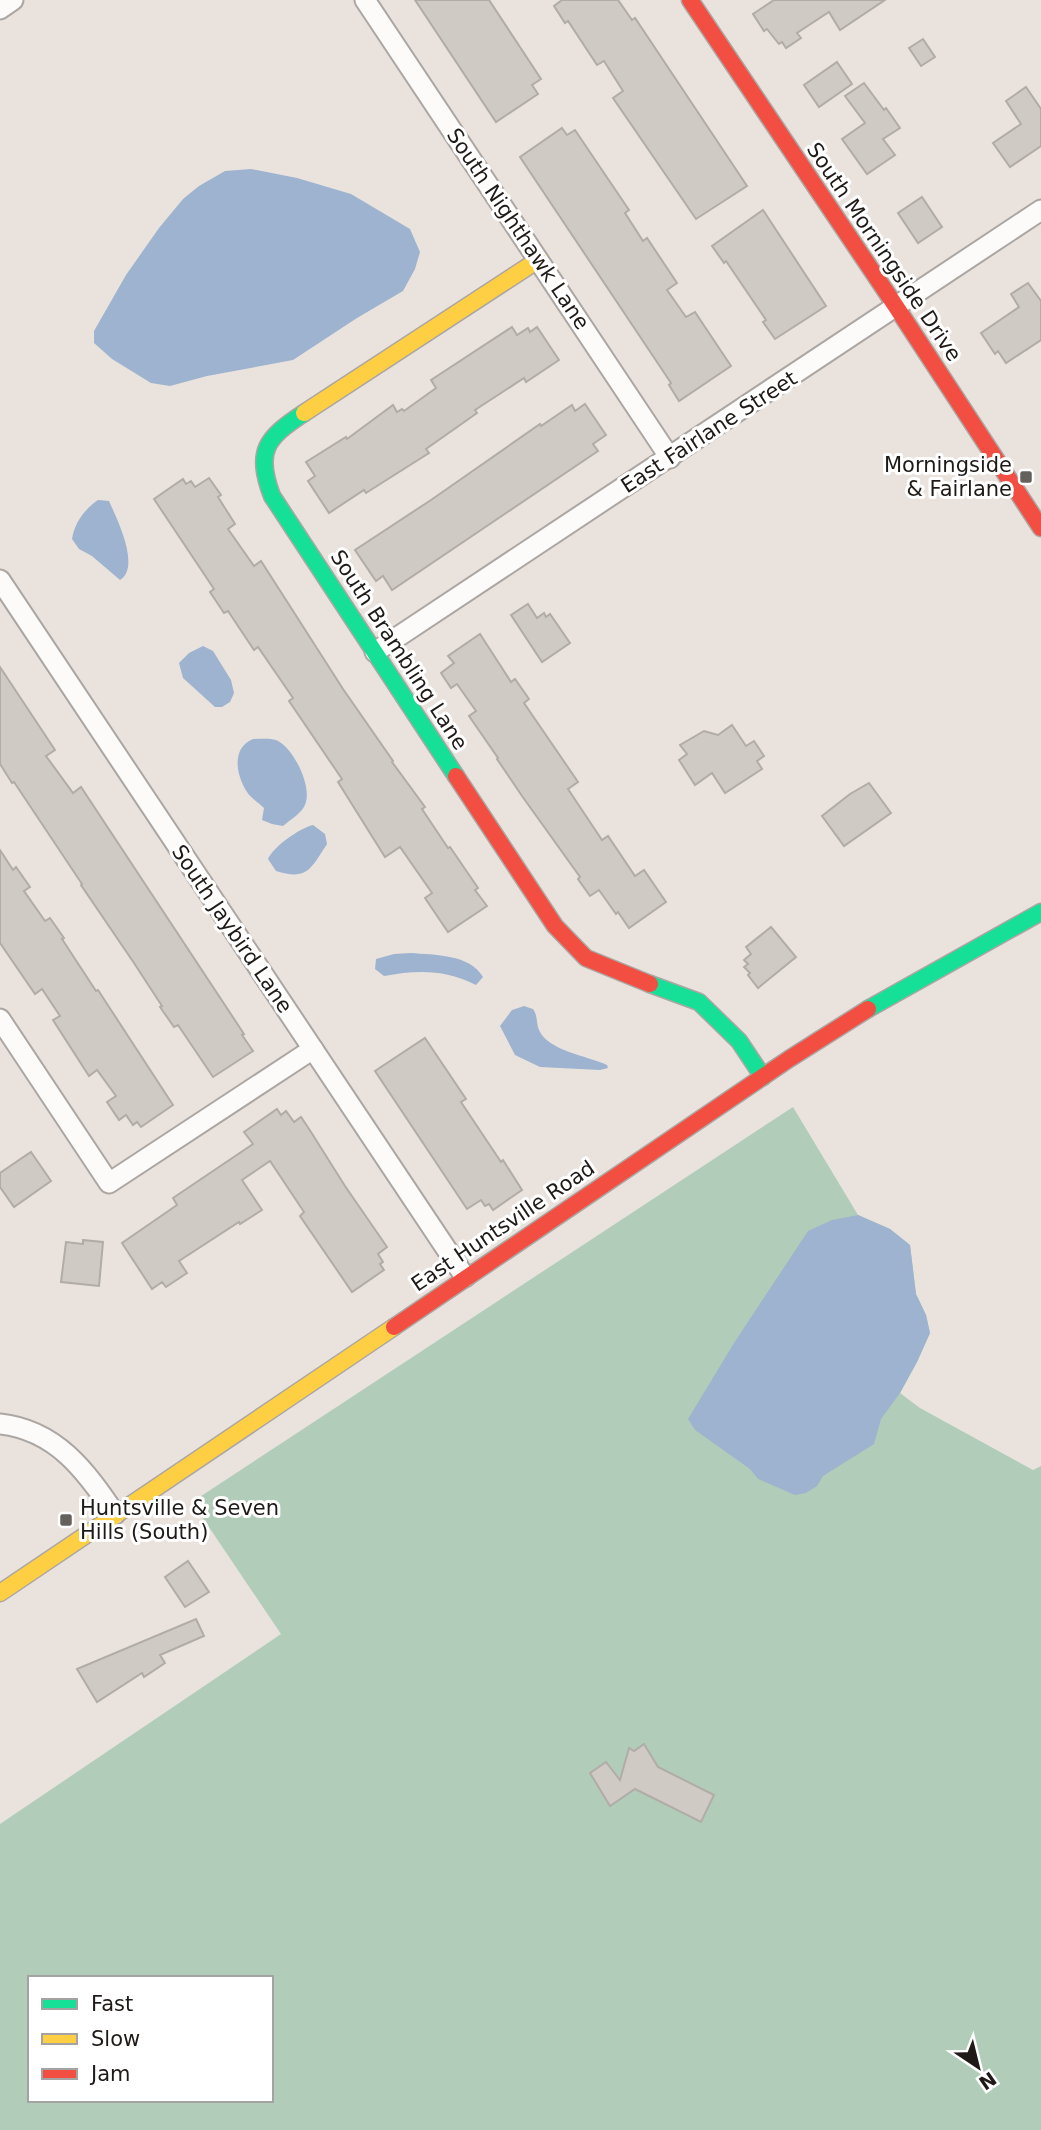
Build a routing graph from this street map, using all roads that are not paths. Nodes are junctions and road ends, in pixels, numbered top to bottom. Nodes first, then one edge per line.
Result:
1 (13, 0) edge
2 (365, 0) edge
3 (690, 0) edge
4 (0, 9) edge
5 (1041, 210) edge
6 (538, 260) junction
7 (897, 308) junction
8 (670, 458) junction
9 (1041, 528) edge
10 (0, 580) edge
11 (7, 604) edge
12 (375, 652) junction
13 (1041, 912) edge
14 (0, 1019) edge
15 (313, 1049) junction
16 (763, 1077) junction
17 (465, 1277) junction
18 (0, 1424) edge
19 (115, 1514) junction
20 (0, 1593) edge

1 - 4 street
2 - 6 street, South Nighthawk Lane
3 - 7 street, South Morningside Drive
5 - 7 street, East Fairlane Street
6 - 8 street, South Nighthawk Lane
6 - 12 street, South Brambling Lane
7 - 8 street, East Fairlane Street
7 - 9 street, South Morningside Drive
8 - 12 street, East Fairlane Street
10 - 11 street, South Jaybird Lane
11 - 15 street, South Jaybird Lane
12 - 16 street, South Brambling Lane
13 - 16 street, East Huntsville Road
14 - 15 street
15 - 17 street, South Jaybird Lane
16 - 17 street, East Huntsville Road
17 - 19 street, East Huntsville Road
18 - 19 street
19 - 20 street, East Huntsville Road

